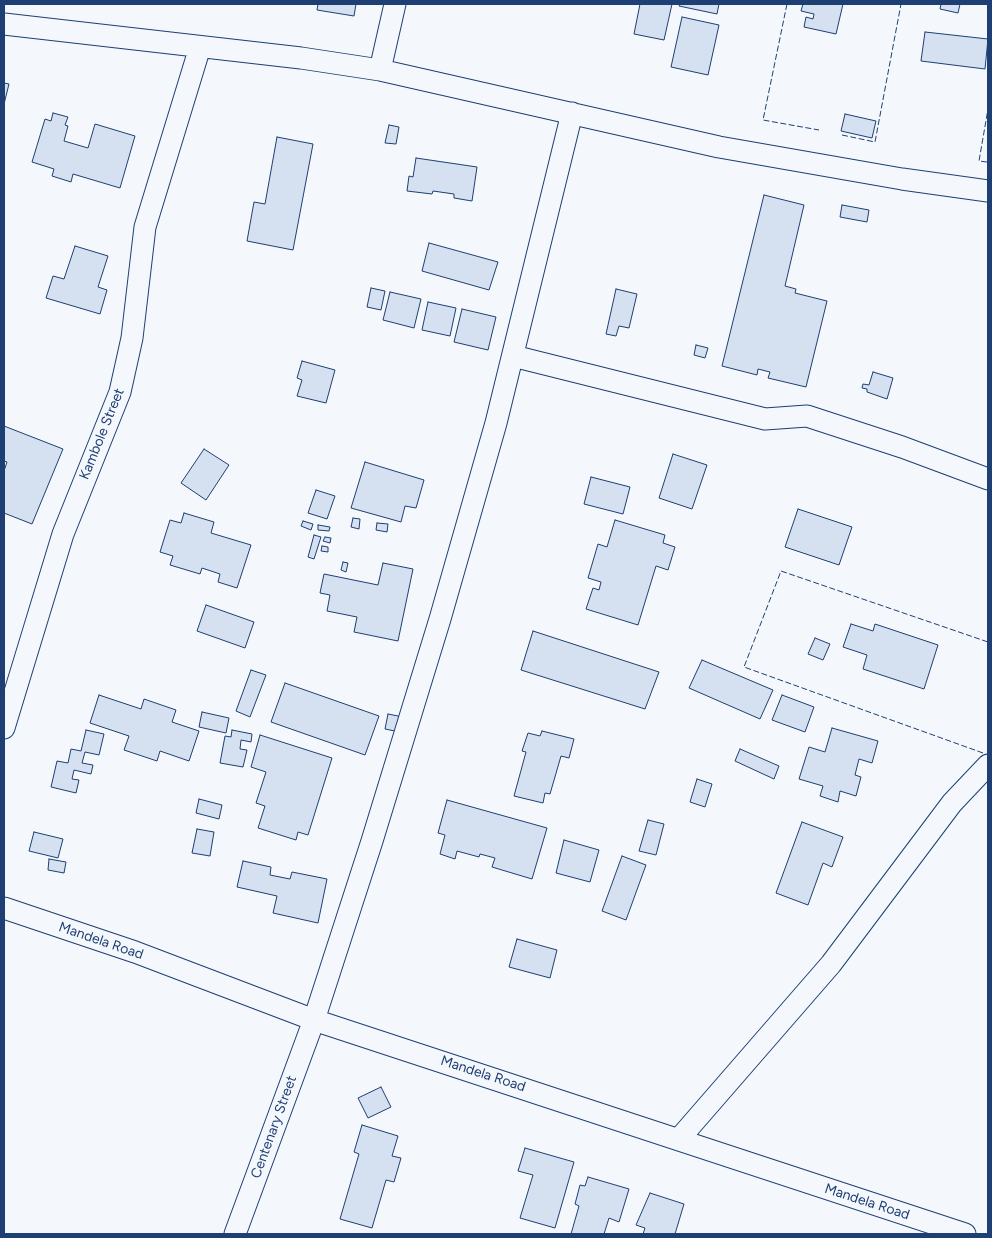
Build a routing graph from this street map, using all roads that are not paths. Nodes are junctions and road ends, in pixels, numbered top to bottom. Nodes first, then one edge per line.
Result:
1 (395, 4) edge
2 (4, 24) edge
3 (200, 47) junction
4 (380, 70) junction
5 (572, 113) junction
6 (988, 190) edge
7 (513, 356) junction
8 (988, 479) edge
9 (4, 728) edge
10 (988, 765) edge
11 (4, 908) edge
12 (314, 1020) junction
13 (678, 1139) junction
14 (235, 1234) edge
15 (965, 1234) edge

1 - 4 street
2 - 3 street
3 - 4 street
3 - 9 street, Kambole Street
4 - 5 street
5 - 6 street
5 - 7 street, Centenary Street
7 - 8 street
7 - 12 street, Centenary Street
10 - 13 street
11 - 12 street, Mandela Road
12 - 13 street, Mandela Road
12 - 14 street, Centenary Street
13 - 15 street, Mandela Road

